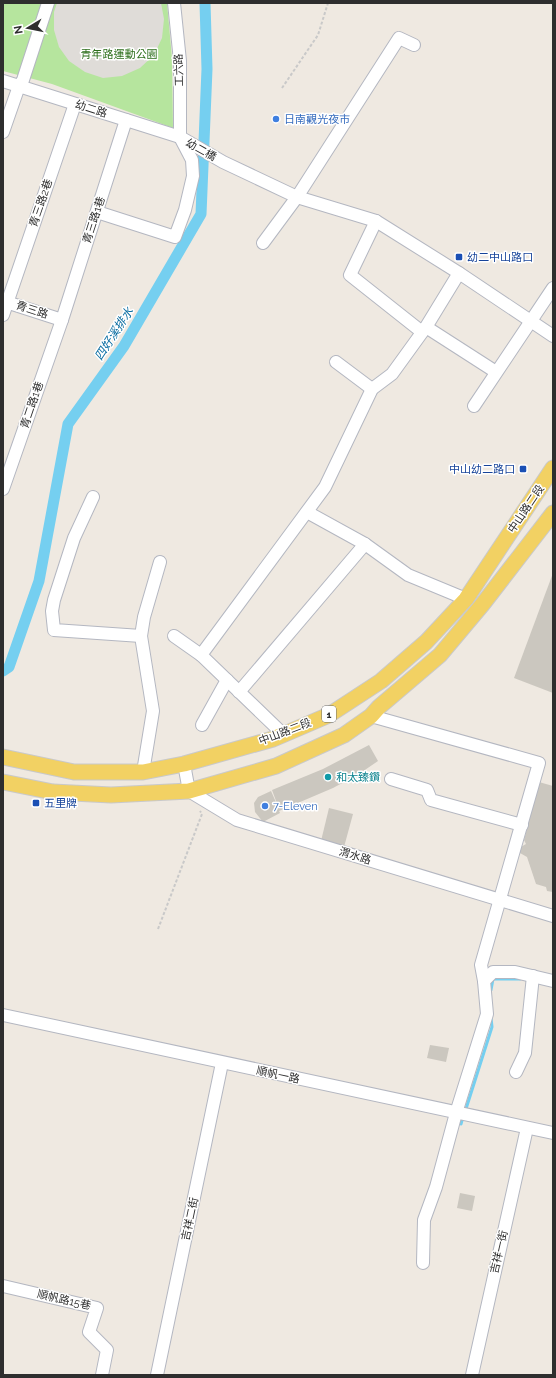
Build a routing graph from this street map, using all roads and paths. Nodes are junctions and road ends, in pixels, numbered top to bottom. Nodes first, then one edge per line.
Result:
1 (48, 3) edge
2 (174, 3) edge
3 (328, 3) edge
4 (414, 45) dead end
5 (3, 81) edge
6 (19, 86) junction
7 (282, 88) dead end
8 (75, 104) junction
9 (126, 120) junction
10 (3, 132) edge
11 (180, 137) junction
12 (297, 196) junction
13 (97, 212) junction
14 (376, 221) junction
15 (263, 243) dead end
16 (459, 273) junction
17 (553, 288) edge
18 (5, 301) edge
19 (3, 314) edge
20 (62, 320) junction
21 (532, 321) junction
22 (424, 330) junction
23 (553, 336) edge
24 (336, 362) dead end
25 (496, 372) junction
26 (372, 389) junction
27 (474, 406) dead end
28 (553, 468) edge
29 (3, 489) edge
30 (93, 497) dead end
31 (307, 512) junction
32 (553, 513) edge
33 (365, 544) junction
34 (160, 562) dead end
35 (466, 599) junction
36 (141, 636) junction
37 (174, 636) dead end
38 (201, 655) junction
39 (227, 680) junction
40 (239, 692) junction
41 (371, 716) junction
42 (202, 725) dead end
43 (283, 734) junction
44 (3, 757) edge
45 (184, 764) junction
46 (143, 772) junction
47 (391, 779) dead end
48 (3, 782) edge
49 (189, 791) junction
50 (199, 808) dead end
51 (522, 826) junction
52 (500, 900) junction
53 (553, 916) edge
54 (158, 929) dead end
55 (533, 976) junction
56 (484, 981) junction
57 (553, 981) edge
58 (3, 1015) edge
59 (222, 1063) junction
60 (516, 1072) dead end
61 (456, 1113) junction
62 (527, 1128) junction
63 (553, 1133) edge
64 (423, 1263) dead end
65 (3, 1286) edge
66 (102, 1375) edge
67 (157, 1375) edge
68 (472, 1375) edge

1 - 6 street
2 - 11 street, 工六路
3 - 7 path
4 - 12 street
5 - 6 street, 幼二路
6 - 8 street, 幼二路
6 - 10 street
8 - 9 street, 幼二路
8 - 18 street, 青三路2巷
9 - 11 street, 幼二路
9 - 13 street, 青三路1巷
11 - 12 street, 幼二橋
11 - 13 street
12 - 14 street, 幼二橋
12 - 15 street
13 - 20 street, 青三路1巷
14 - 16 street, 幼二橋
14 - 22 street
16 - 21 street, 幼二橋
16 - 22 street
17 - 21 street
18 - 19 street, 青三路2巷
18 - 20 street, 青三路
20 - 29 street, 青二路1巷
21 - 23 street, 幼二橋
21 - 25 street
22 - 25 street
22 - 26 street
24 - 26 street
25 - 27 street
26 - 31 street
28 - 35 main road, 中山路二段 / 1
30 - 36 street
31 - 33 street
31 - 38 street
32 - 41 main road, 中山路二段 / 1
33 - 35 street
33 - 40 street
34 - 36 street
35 - 43 main road, 中山路二段 / 1
36 - 46 street
37 - 38 street
38 - 39 street
39 - 40 street
39 - 42 street
40 - 43 street
41 - 49 main road, 中山路二段 / 1
41 - 51 street
43 - 45 main road, 中山路二段 / 1
44 - 46 main road, 中山路二段 / 1
45 - 46 main road, 中山路二段 / 1
45 - 49 street
47 - 51 street
48 - 49 main road, 中山路二段 / 1
49 - 52 street, 渭水路
50 - 54 path
51 - 52 street
52 - 53 street, 渭水路
52 - 56 street
55 - 56 street
55 - 57 street
55 - 60 street
56 - 61 street
58 - 59 street, 順帆一路
59 - 61 street, 順帆一路
59 - 67 street, 吉祥二街
61 - 62 street, 順帆一路
61 - 64 street
62 - 63 street, 順帆一路
62 - 68 street, 吉祥一街
65 - 66 street, 順帆路15巷

